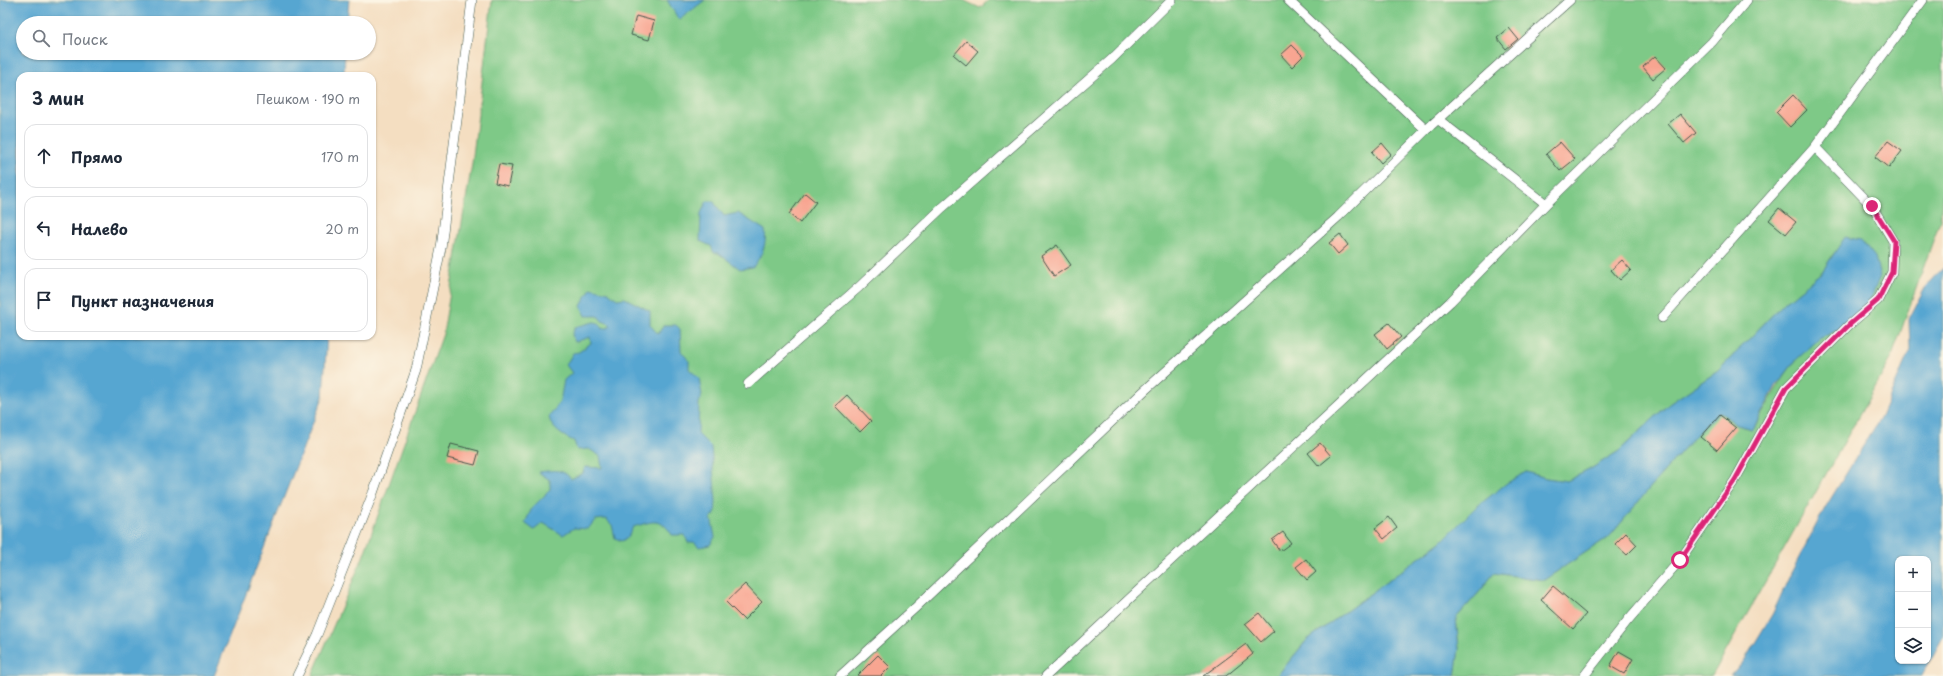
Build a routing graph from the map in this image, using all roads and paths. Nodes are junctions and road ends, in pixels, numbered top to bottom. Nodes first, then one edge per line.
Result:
1 (472, 0) edge
2 (1172, 0) edge
3 (1288, 0) edge
4 (1570, 0) edge
5 (1747, 0) edge
6 (1923, 0) edge
7 (1439, 120) junction
8 (1426, 130) junction
9 (1815, 147) junction
10 (1546, 204) junction
11 (1662, 318) dead end
12 (748, 384) dead end
13 (297, 676) edge
14 (840, 676) edge
15 (1046, 676) edge
16 (1584, 676) edge

1 - 13 lane
2 - 12 lane
3 - 8 lane
4 - 7 lane
5 - 10 lane
6 - 9 lane
7 - 8 lane
7 - 10 lane
8 - 14 lane
9 - 11 lane
9 - 16 lane
10 - 15 lane

